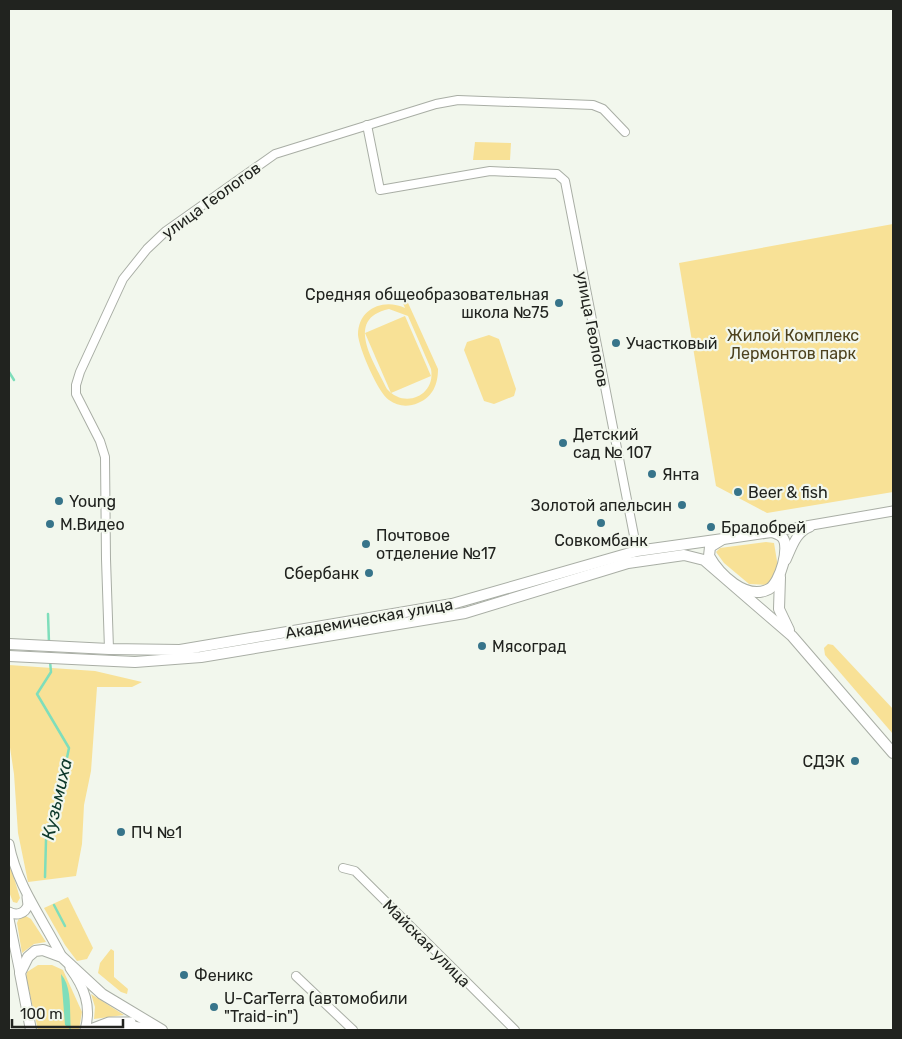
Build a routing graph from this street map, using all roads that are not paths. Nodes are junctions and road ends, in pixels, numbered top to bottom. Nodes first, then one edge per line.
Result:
1 (367, 125) junction
2 (625, 132) dead end
3 (893, 511) edge
4 (817, 524) junction
5 (771, 532) junction
6 (723, 539) junction
7 (637, 551) junction
8 (781, 572) junction
9 (724, 576) junction
10 (792, 636) junction
11 (9, 644) edge
12 (110, 650) junction
13 (9, 656) edge
14 (893, 753) edge
15 (9, 844) edge
16 (343, 868) dead end
17 (27, 897) junction
18 (9, 912) edge
19 (9, 919) edge
20 (63, 958) junction
21 (20, 973) junction
22 (296, 976) dead end
23 (509, 1023) junction
24 (141, 1027) junction
25 (31, 1030) edge
26 (87, 1030) edge
27 (103, 1030) edge
28 (157, 1030) edge
29 (162, 1030) edge
30 (353, 1030) edge
31 (502, 1030) edge
32 (515, 1030) edge

1 - 2 street, улица Геологов
1 - 7 street, улица Геологов
1 - 12 street, улица Геологов
3 - 4 street
4 - 5 street
4 - 8 street
5 - 6 main road
5 - 8 main road
6 - 7 main road, Академическая улица
6 - 9 main road
7 - 12 main road, Академическая улица
8 - 9 main road
8 - 10 main road
9 - 10 main road
9 - 13 main road
10 - 14 main road
11 - 12 main road, Академическая улица
15 - 17 street
16 - 23 street, Майская улица
17 - 18 street
17 - 20 street
19 - 21 street
20 - 21 main road
20 - 26 street
20 - 29 main road
21 - 25 main road
22 - 30 street
23 - 31 street
23 - 32 street, Майская улица
24 - 26 street
24 - 27 main road
24 - 28 main road

